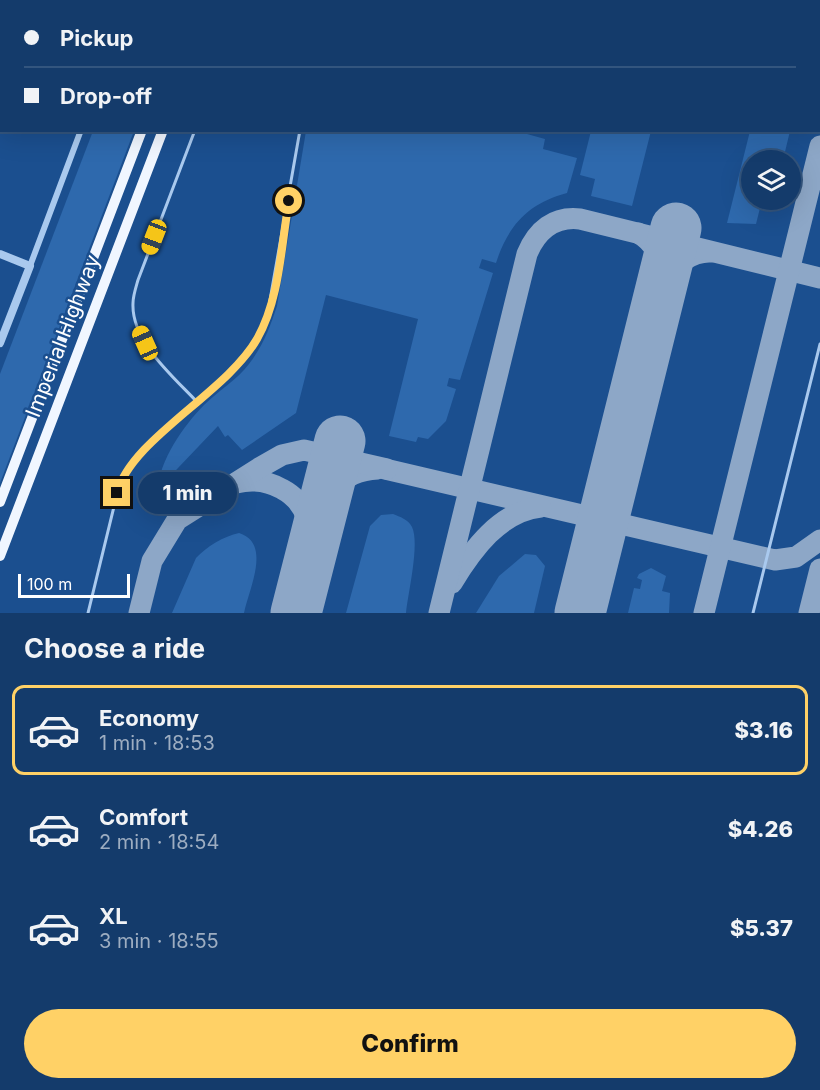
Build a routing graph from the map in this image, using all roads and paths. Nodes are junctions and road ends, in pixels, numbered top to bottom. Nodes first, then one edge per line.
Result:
1 (80, 132) edge
2 (141, 132) edge
3 (162, 132) edge
4 (194, 132) edge
5 (300, 132) edge
6 (0, 254) edge
7 (30, 266) junction
8 (4, 323) edge
9 (0, 343) edge
10 (820, 347) edge
11 (198, 403) junction
12 (0, 502) edge
13 (0, 556) edge
14 (88, 613) edge
15 (753, 613) edge

1 - 7 street
2 - 12 main road, Imperial Highway
3 - 13 main road, Imperial Highway
4 - 11 lane
5 - 11 lane
6 - 7 street
7 - 8 street
8 - 9 street
10 - 15 lane
11 - 14 lane

